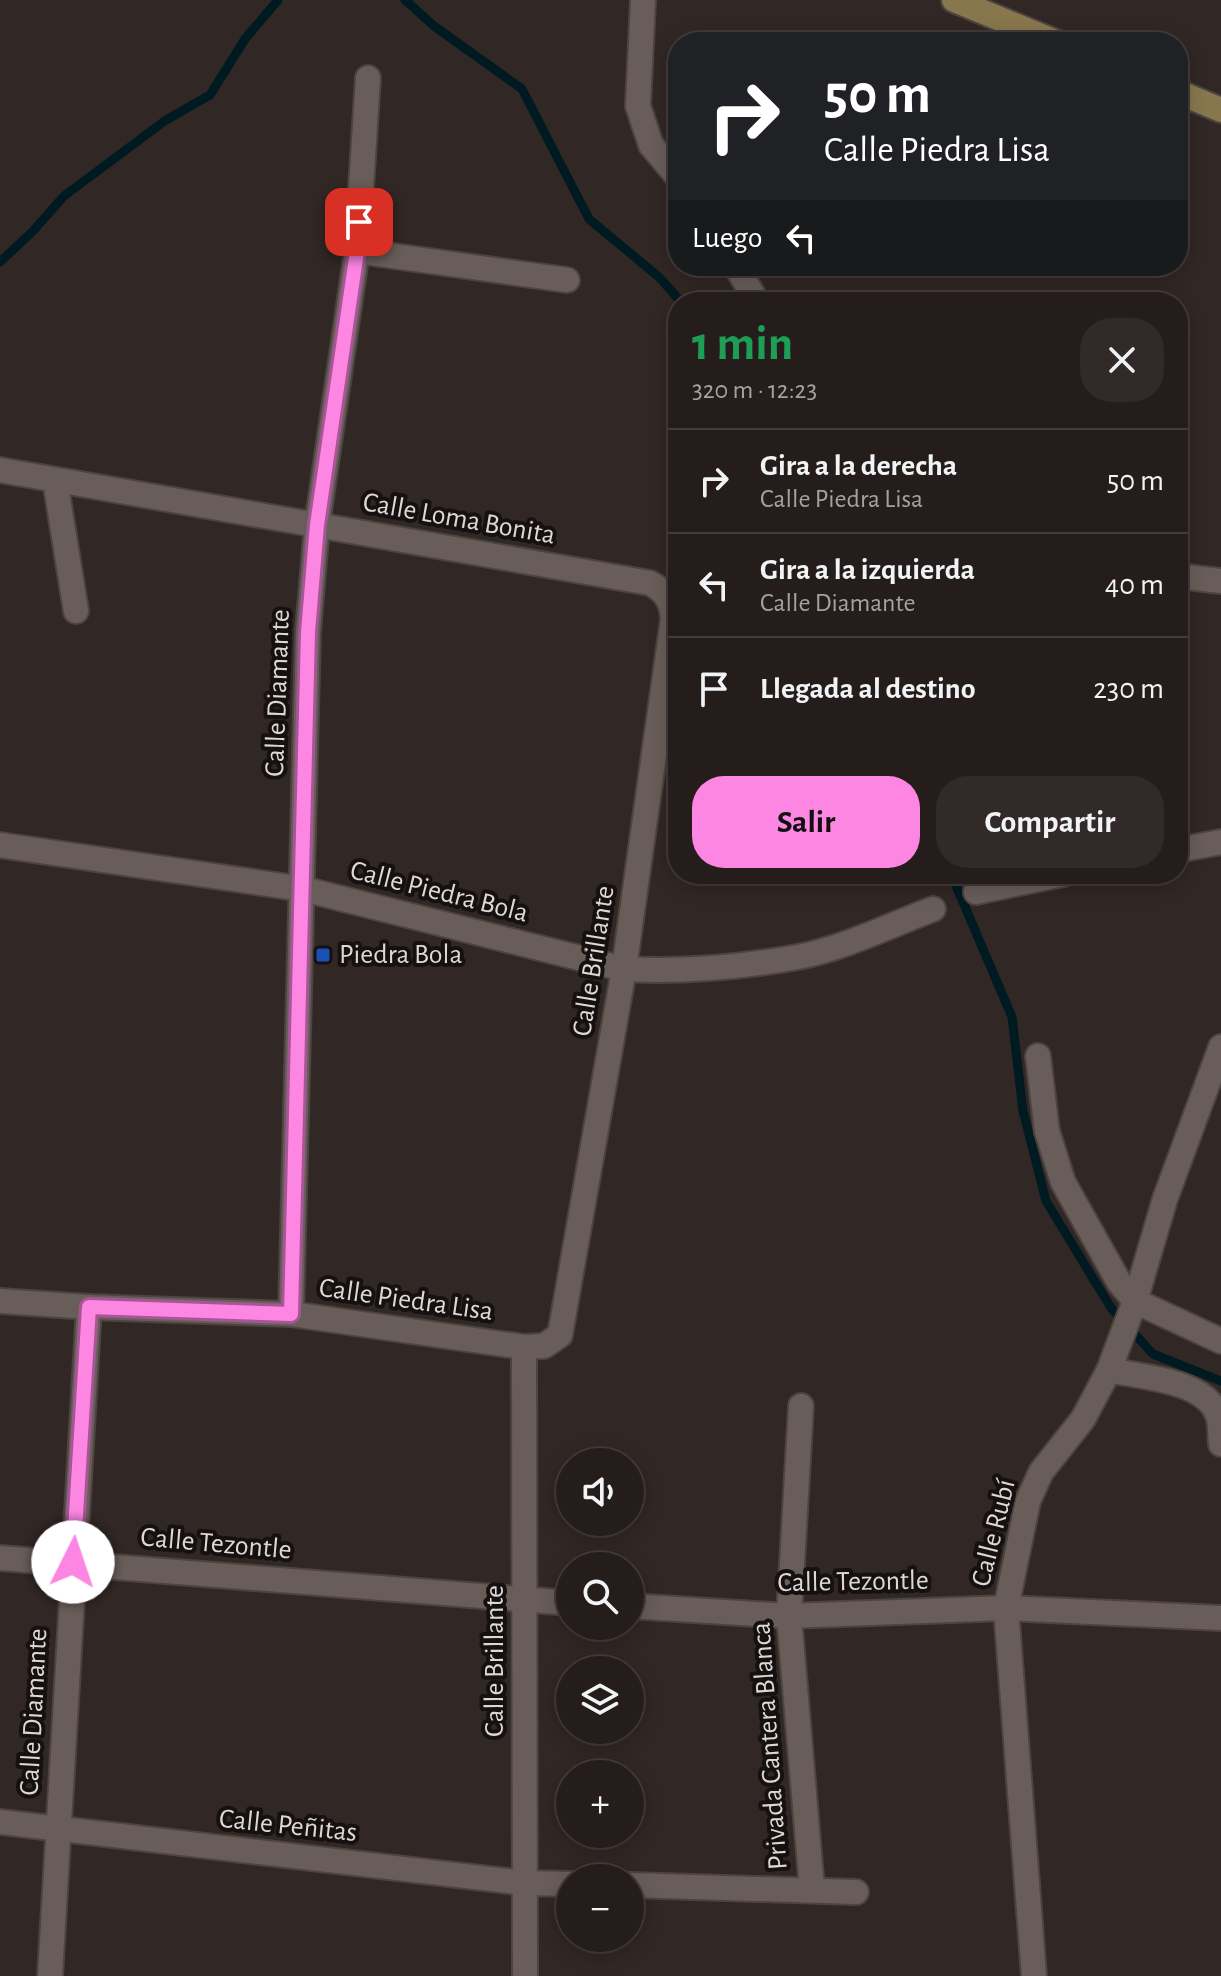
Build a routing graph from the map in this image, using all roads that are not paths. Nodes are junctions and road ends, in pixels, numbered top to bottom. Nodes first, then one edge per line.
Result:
1 (643, 0) edge
2 (954, 0) edge
3 (1017, 32) edge
4 (368, 78) dead end
5 (1188, 96) edge
6 (1221, 110) edge
7 (668, 165) edge
8 (357, 251) junction
9 (567, 280) dead end
10 (0, 470) edge
11 (55, 480) junction
12 (317, 525) junction
13 (1188, 577) edge
14 (1221, 581) edge
15 (668, 596) edge
16 (76, 611) dead end
17 (668, 655) edge
18 (1221, 842) edge
19 (0, 845) edge
20 (1188, 848) edge
21 (1015, 884) edge
22 (303, 889) junction
23 (976, 892) dead end
24 (933, 909) dead end
25 (624, 969) junction
26 (1038, 1056) dead end
27 (1219, 1056) edge
28 (0, 1301) edge
29 (1135, 1301) junction
30 (89, 1307) junction
31 (291, 1314) junction
32 (560, 1335) joint
33 (1221, 1341) edge
34 (524, 1347) junction
35 (1109, 1370) junction
36 (801, 1406) dead end
37 (1221, 1444) edge
38 (0, 1558) edge
39 (73, 1562) junction
40 (525, 1600) junction
41 (556, 1602) edge
42 (644, 1607) edge
43 (1006, 1608) junction
44 (789, 1616) junction
45 (1221, 1618) edge
46 (0, 1822) edge
47 (58, 1830) junction
48 (525, 1883) junction
49 (556, 1884) edge
50 (644, 1885) edge
51 (812, 1889) junction
52 (856, 1892) dead end
53 (50, 1976) edge
54 (525, 1976) edge
55 (1034, 1976) edge

1 - 7 street
2 - 3 main road
4 - 8 street, Calle Diamante
5 - 6 main road
8 - 9 street
8 - 12 street, Calle Diamante
10 - 11 street, Calle Loma Bonita
11 - 12 street, Calle Loma Bonita
11 - 16 street
12 - 15 street, Calle Loma Bonita
12 - 22 street, Calle Diamante
13 - 14 street
17 - 25 street, Calle Brillante
18 - 20 street
19 - 22 street, Calle Piedra Bola
21 - 23 street
22 - 25 street, Calle Piedra Bola
22 - 31 street, Calle Diamante
24 - 25 street, Calle Piedra Bola
25 - 32 street, Calle Brillante
26 - 29 street
27 - 29 street, Calle Rubí
28 - 30 street, Calle Piedra Lisa
29 - 33 street
29 - 35 street, Calle Rubí
30 - 31 street, Calle Piedra Lisa
30 - 39 street, Calle Diamante
31 - 34 street, Calle Piedra Lisa
32 - 34 street, Calle Piedra Lisa
34 - 40 street, Calle Brillante
35 - 37 street
35 - 43 street, Calle Rubí
36 - 44 street, Privada Cantera Blanca
38 - 39 street, Calle Tezontle
39 - 40 street, Calle Tezontle
39 - 47 street, Calle Diamante
40 - 41 street, Calle Tezontle
40 - 48 street, Calle Brillante
42 - 44 street, Calle Tezontle
43 - 44 street, Calle Tezontle
43 - 45 street, Calle Tezontle
43 - 55 street, Calle Rubí
44 - 51 street, Privada Cantera Blanca
46 - 47 street, Calle Peñitas
47 - 48 street, Calle Peñitas
47 - 53 street, Calle Diamante
48 - 49 street, Calle Peñitas
48 - 54 street, Calle Brillante
50 - 51 street
51 - 52 street

